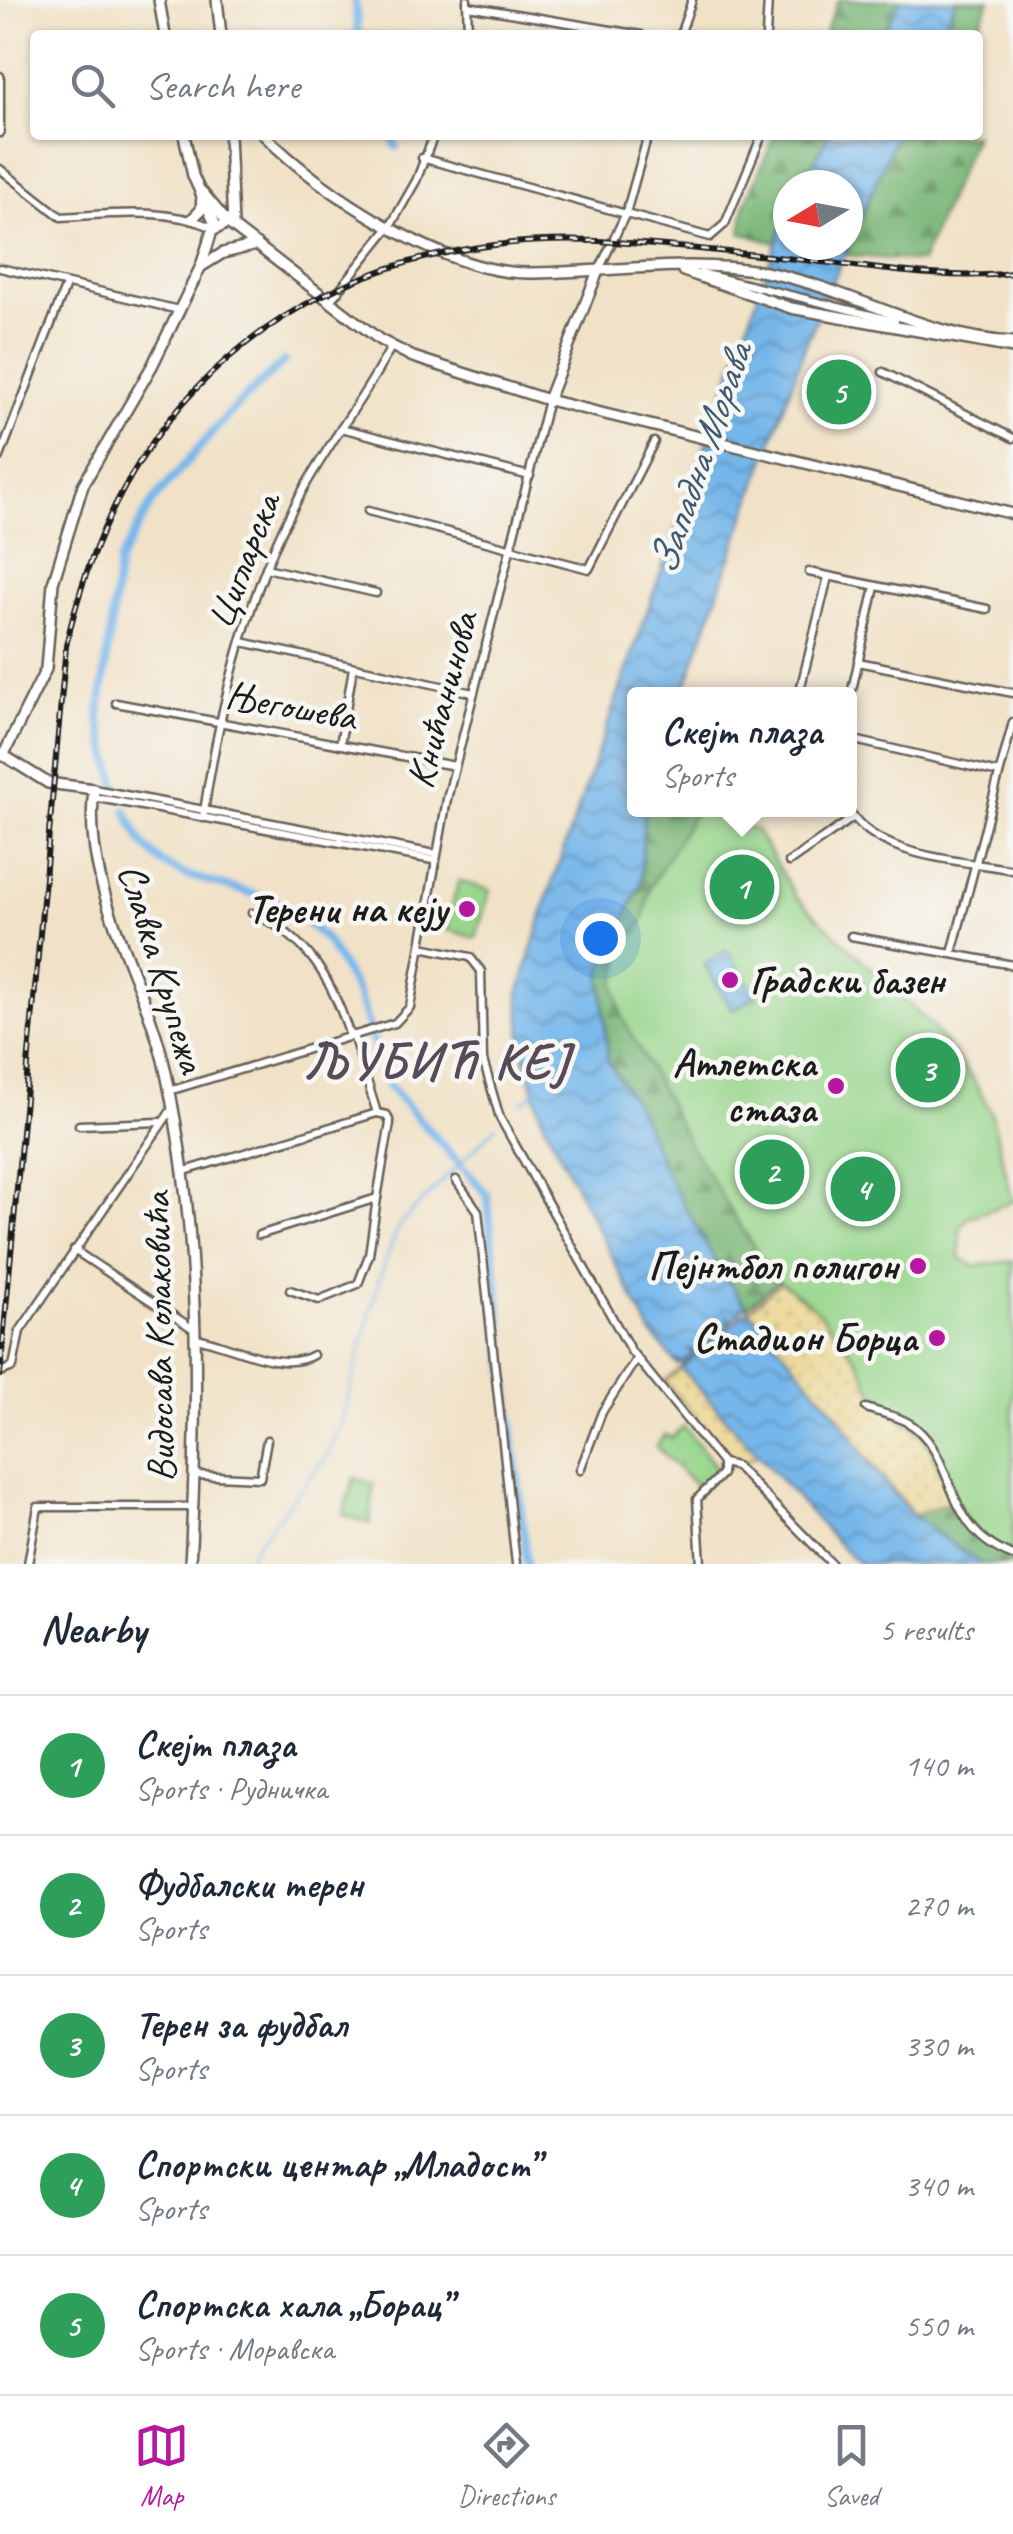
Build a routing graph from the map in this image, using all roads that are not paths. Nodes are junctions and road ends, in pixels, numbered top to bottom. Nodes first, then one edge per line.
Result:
1 (159, 0) edge
2 (217, 0) edge
3 (692, 0) edge
4 (768, 0) edge
5 (468, 3) edge
6 (164, 30) edge
7 (220, 30) edge
8 (468, 30) edge
9 (614, 30) edge
10 (682, 30) edge
11 (766, 30) edge
12 (0, 76) edge
13 (0, 133) edge
14 (186, 140) edge
15 (229, 140) edge
16 (270, 140) edge
17 (431, 140) edge
18 (647, 140) edge
19 (760, 140) edge
20 (422, 158) junction
21 (0, 168) edge
22 (202, 192) junction
23 (626, 213) junction
24 (192, 219) junction
25 (391, 225) junction
26 (215, 227) junction
27 (233, 227) junction
28 (211, 243) junction
29 (260, 245) junction
30 (228, 252) junction
31 (202, 266) junction
32 (0, 268) edge
33 (598, 271) junction
34 (701, 272) junction
35 (66, 285) junction
36 (331, 300) junction
37 (179, 310) junction
38 (895, 321) junction
39 (1013, 345) edge
40 (391, 347) junction
41 (882, 372) dead end
42 (548, 400) junction
43 (341, 428) junction
44 (2, 437) edge
45 (1013, 438) edge
46 (654, 442) dead end
47 (0, 457) edge
48 (530, 476) junction
49 (368, 511) dead end
50 (1013, 514) edge
51 (512, 549) junction
52 (266, 568) junction
53 (810, 572) dead end
54 (828, 577) junction
55 (875, 587) junction
56 (376, 593) dead end
57 (988, 609) dead end
58 (242, 642) junction
59 (858, 662) junction
60 (353, 668) junction
61 (801, 687) edge
62 (852, 687) edge
63 (1013, 692) edge
64 (473, 693) junction
65 (116, 703) dead end
66 (1013, 722) edge
67 (222, 725) junction
68 (857, 742) edge
69 (340, 746) junction
70 (2, 758) edge
71 (455, 766) junction
72 (999, 773) junction
73 (94, 792) junction
74 (204, 808) junction
75 (847, 817) edge
76 (857, 817) edge
77 (203, 818) junction
78 (434, 857) junction
79 (789, 862) dead end
80 (978, 864) junction
81 (1013, 870) edge
82 (252, 913) dead end
83 (851, 936) dead end
84 (421, 946) junction
85 (952, 954) junction
86 (1013, 965) edge
87 (351, 1036) junction
88 (170, 1091) junction
89 (172, 1109) junction
90 (377, 1113) junction
91 (162, 1122) junction
92 (80, 1125) dead end
93 (185, 1171) junction
94 (456, 1180) dead end
95 (378, 1195) junction
96 (258, 1234) dead end
97 (74, 1250) junction
98 (290, 1290) dead end
99 (196, 1334) junction
100 (314, 1355) dead end
101 (637, 1358) junction
102 (0, 1372) edge
103 (866, 1408) dead end
104 (267, 1440) dead end
105 (722, 1463) junction
106 (580, 1470) dead end
107 (193, 1474) junction
108 (192, 1508) junction
109 (1013, 1556) edge
110 (28, 1564) edge
111 (190, 1564) edge
112 (516, 1564) edge
113 (701, 1564) edge
114 (832, 1564) edge

1 - 6 main road
2 - 7 main road
3 - 10 street
4 - 11 street
5 - 8 street
5 - 9 street
12 - 13 street
14 - 22 main road
15 - 27 main road
16 - 25 main road
17 - 20 street
18 - 23 street
19 - 23 street
20 - 23 street
20 - 25 street
21 - 24 street
22 - 24 main road
22 - 26 main road
22 - 27 main road
23 - 33 street
24 - 26 street
25 - 33 main road
25 - 36 street
26 - 27 main road
26 - 28 main road
27 - 29 main road
27 - 30 main road
28 - 30 main road
28 - 31 main road
29 - 30 main road
29 - 36 main road
30 - 31 main road
31 - 37 main road
32 - 35 street
33 - 34 main road
33 - 42 main road
34 - 38 main road
34 - 38 main road
35 - 37 street
35 - 44 street
36 - 40 main road
37 - 70 main road
38 - 39 main road
40 - 42 main road
40 - 43 street, Цигларска
41 - 45 street
42 - 48 street, Книћанинова
42 - 50 main road
43 - 48 street
43 - 52 street, Цигларска
44 - 47 street
46 - 51 street
48 - 51 street, Книћанинова
49 - 51 street
51 - 64 street, Книћанинова
52 - 56 street
52 - 58 street, Цигларска
53 - 54 street
54 - 55 street
54 - 61 street
55 - 57 street
55 - 59 street
58 - 60 street
58 - 67 street, Цигларска
59 - 62 street
59 - 63 street
60 - 64 street
60 - 69 street
64 - 71 street, Книћанинова
65 - 67 street, Његошева
66 - 72 street
67 - 69 street, Његошева
67 - 74 street, Цигларска
68 - 72 street
69 - 71 street, Његошева
70 - 73 main road
71 - 78 street, Книћанинова
72 - 80 street
73 - 74 street
73 - 77 street
73 - 88 main road, Славка Крупежа
74 - 77 street, Цигларска
74 - 78 street
75 - 79 street
76 - 80 street
77 - 78 street
78 - 84 street, Книћанинова
80 - 81 street
80 - 85 street
82 - 87 street
83 - 85 street
84 - 87 street, Книћанинова
84 - 101 street
85 - 86 street
87 - 88 street
87 - 90 street
88 - 89 main road, Славка Крупежа
89 - 91 street, Славка Крупежа
89 - 93 main road, Видосава Колаковића
90 - 93 street
90 - 95 street
91 - 92 street
91 - 97 street, Славка Крупежа
93 - 99 main road, Видосава Колаковића
94 - 112 street
95 - 96 street
95 - 98 street
97 - 99 street
97 - 102 street, Славка Крупежа
99 - 100 street
99 - 107 main road, Видосава Колаковића
101 - 105 street
101 - 106 street
103 - 109 street
104 - 107 street
105 - 113 street
105 - 114 street
107 - 108 main road, Видосава Колаковића
108 - 110 street
108 - 111 main road, Видосава Колаковића

